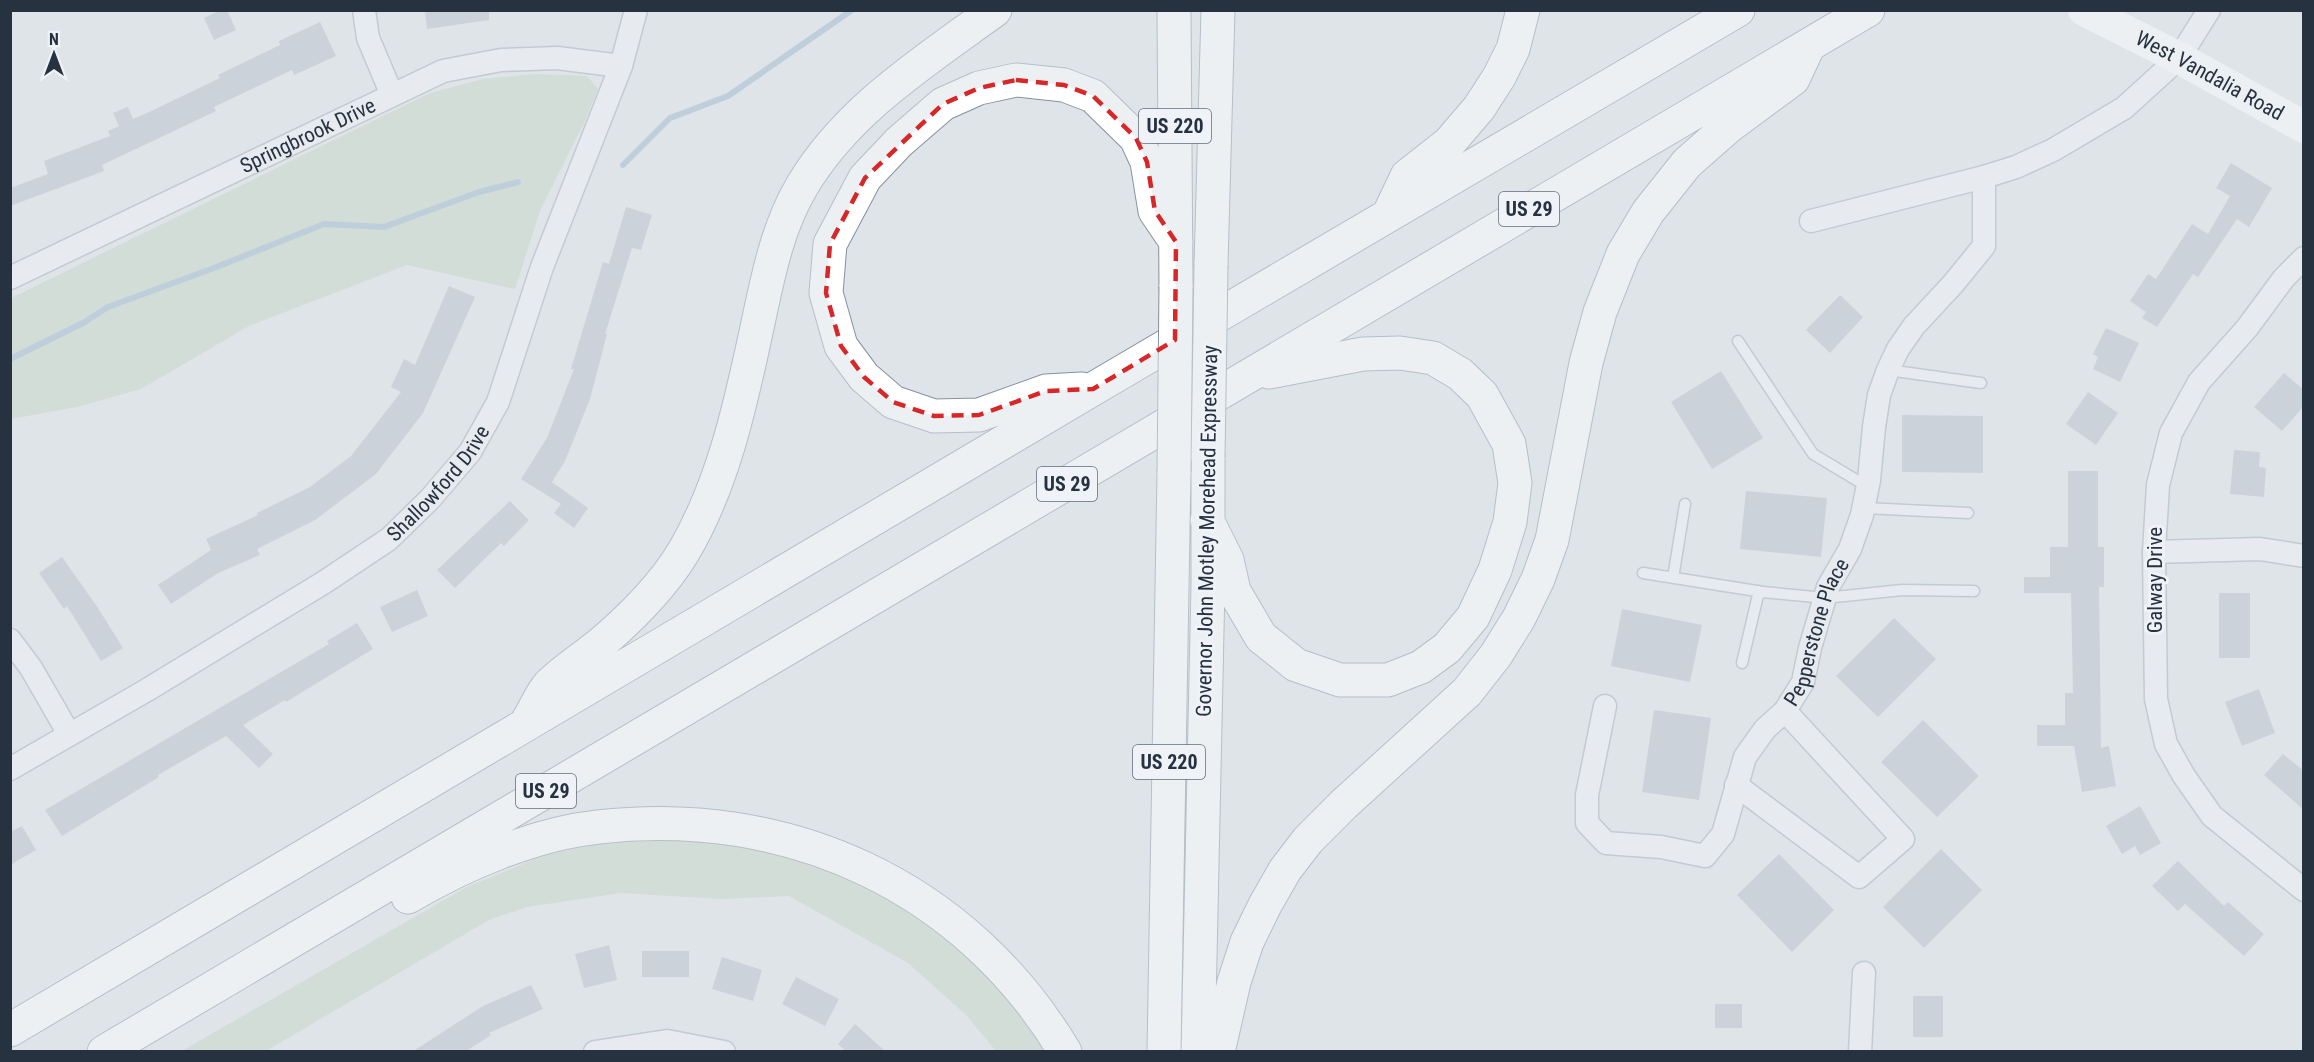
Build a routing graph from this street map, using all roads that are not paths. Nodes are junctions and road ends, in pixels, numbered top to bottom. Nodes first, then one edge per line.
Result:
1 (364, 10) edge
2 (636, 10) edge
3 (995, 10) edge
4 (1174, 10) edge
5 (1218, 10) edge
6 (1232, 10) edge
7 (1523, 10) edge
8 (1738, 10) edge
9 (1868, 10) edge
10 (2084, 10) edge
11 (2209, 10) edge
12 (1809, 44) junction
13 (2179, 58) junction
14 (621, 66) junction
15 (1216, 79) junction
16 (392, 95) junction
17 (2304, 127) edge
18 (1984, 177) junction
19 (1389, 214) junction
20 (1811, 221) dead end
21 (1176, 242) junction
22 (2304, 258) edge
23 (10, 278) edge
24 (1738, 341) dead end
25 (1888, 370) junction
26 (1250, 376) junction
27 (1981, 383) dead end
28 (1093, 389) junction
29 (1866, 497) junction
30 (1685, 504) dead end
31 (1968, 513) dead end
32 (1207, 520) junction
33 (2154, 552) junction
34 (2304, 556) edge
35 (1643, 573) dead end
36 (1673, 578) junction
37 (1759, 591) junction
38 (1974, 591) dead end
39 (1825, 598) junction
40 (10, 640) edge
41 (1742, 663) dead end
42 (1605, 706) dead end
43 (1785, 711) junction
44 (525, 726) junction
45 (69, 734) junction
46 (10, 769) edge
47 (1736, 784) junction
48 (2304, 890) edge
49 (1864, 973) dead end
50 (209, 989) junction
51 (10, 1030) edge
52 (104, 1052) edge
53 (595, 1052) edge
54 (724, 1052) edge
55 (1065, 1052) edge
56 (1164, 1052) edge
57 (1198, 1052) edge
58 (1218, 1052) edge
59 (1860, 1052) edge

1 - 16 street
2 - 14 street, Shallowford Drive
3 - 44 highway
4 - 21 highway, Governor John Motley Morehead Expressway / US 220
5 - 15 highway, Governor John Motley Morehead Expressway / US 220
6 - 15 highway
7 - 19 highway
8 - 19 highway
9 - 12 highway, US 29
10 - 13 main road, West Vandalia Road
11 - 13 street
12 - 26 highway, US 29
12 - 58 highway
13 - 17 main road, West Vandalia Road
13 - 18 street
14 - 16 street, Springbrook Drive
14 - 45 street, Shallowford Drive
15 - 32 highway, Governor John Motley Morehead Expressway / US 220, bridge
16 - 23 street, Springbrook Drive
18 - 20 street
18 - 25 street, Pepperstone Place
19 - 28 highway
21 - 28 highway
21 - 56 highway, Governor John Motley Morehead Expressway / US 220, bridge
22 - 33 street, Galway Drive
24 - 29 lane
25 - 27 lane
25 - 29 street, Pepperstone Place
26 - 32 highway
26 - 50 highway, US 29
28 - 44 highway
29 - 31 lane
29 - 39 street, Pepperstone Place
30 - 36 lane
32 - 57 highway, Governor John Motley Morehead Expressway / US 220
33 - 34 street
33 - 48 street, Galway Drive
35 - 36 lane
36 - 37 lane
37 - 39 lane
37 - 41 lane
38 - 39 lane
39 - 43 street, Pepperstone Place
40 - 45 street
42 - 47 street, Pepperstone Place
43 - 47 street, Pepperstone Place
43 - 47 street
44 - 51 highway
45 - 46 street, Shallowford Drive
49 - 59 street
50 - 52 highway, US 29
50 - 55 highway
53 - 54 street

